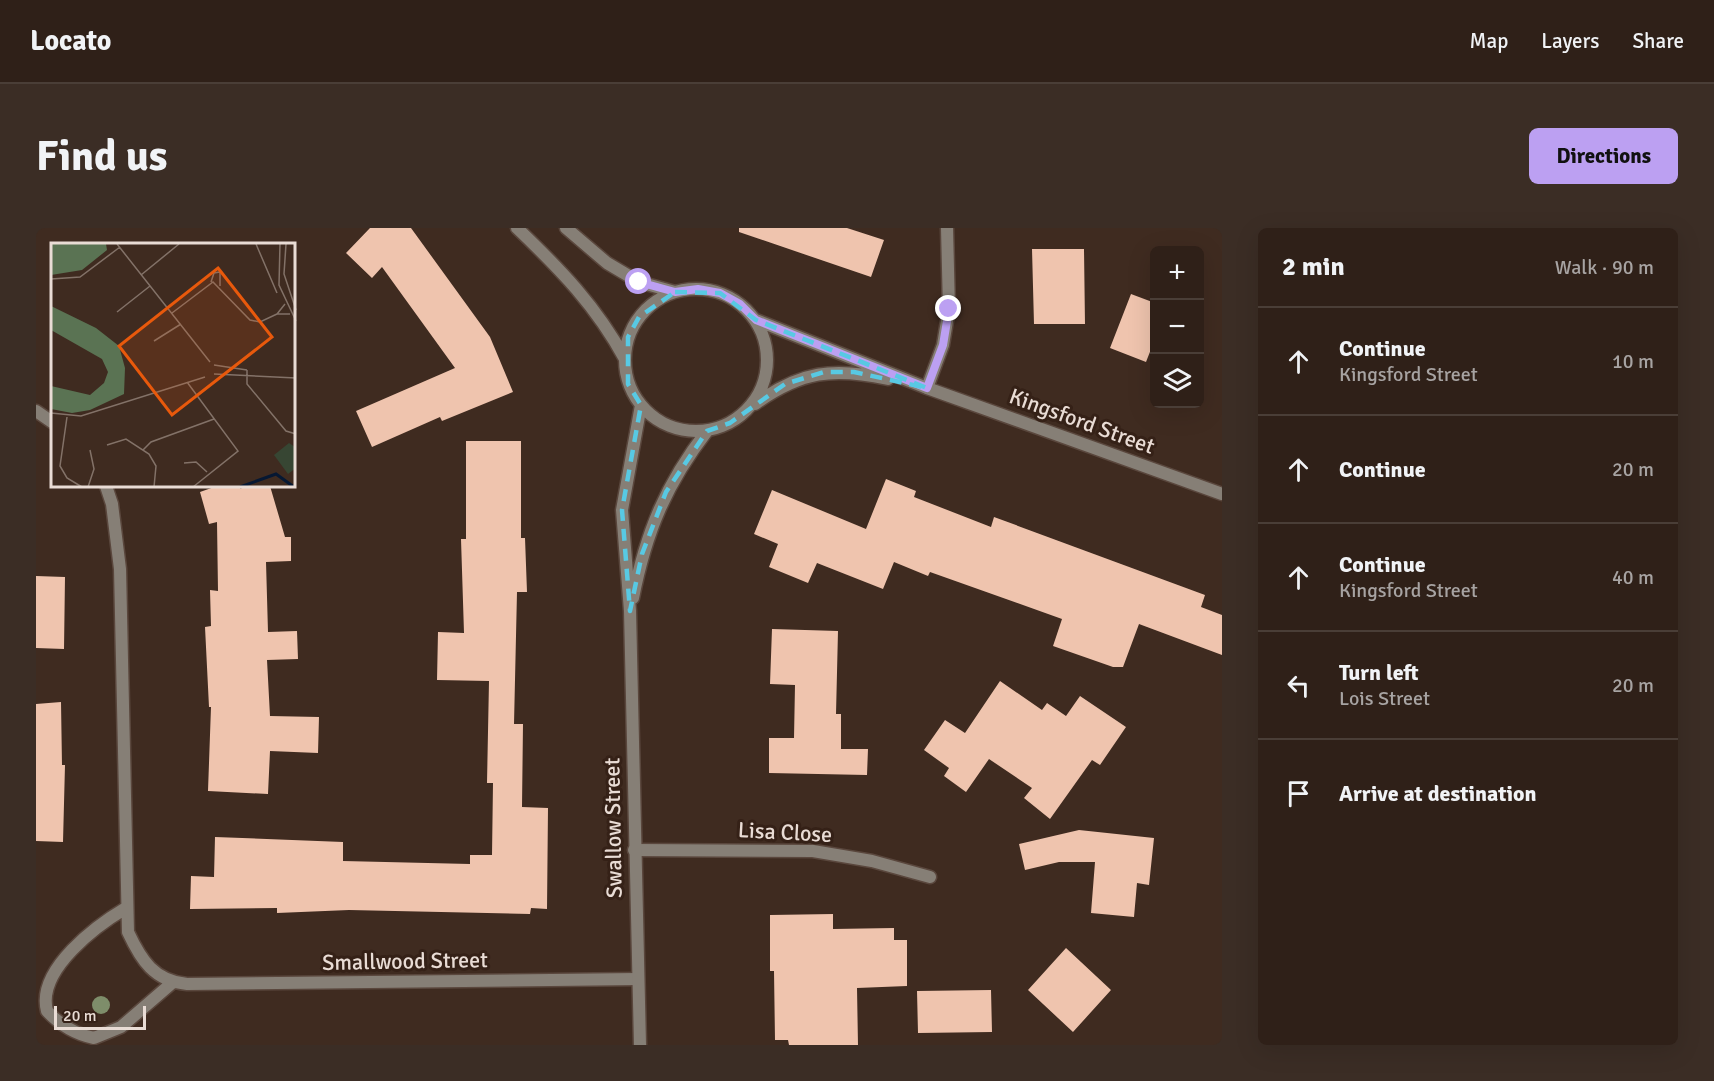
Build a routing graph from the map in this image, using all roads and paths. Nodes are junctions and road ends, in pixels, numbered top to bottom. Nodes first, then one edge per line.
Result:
1 (517, 228) edge
2 (566, 228) edge
3 (947, 228) edge
4 (675, 292) junction
5 (756, 320) junction
6 (625, 359) junction
7 (927, 388) junction
8 (641, 405) junction
9 (750, 408) junction
10 (36, 411) edge
11 (51, 421) edge
12 (707, 431) junction
13 (107, 488) edge
14 (1222, 494) edge
15 (630, 611) junction
16 (634, 850) junction
17 (930, 878) dead end
18 (126, 908) junction
19 (638, 979) junction
20 (172, 982) junction
21 (640, 1045) edge

1 - 6 street
2 - 4 street
3 - 7 street
4 - 5 street
4 - 6 street
5 - 7 street, Kingsford Street
5 - 9 street
6 - 8 street
7 - 9 street, Kingsford Street
7 - 14 street, Kingsford Street
8 - 12 street
8 - 15 street, Swallow Street
9 - 12 street
10 - 11 street
12 - 15 street, Swallow Street
13 - 18 street
15 - 16 street, Swallow Street
16 - 17 street, Lisa Close
16 - 19 street, Swallow Street
18 - 20 street
18 - 20 street
19 - 20 street, Smallwood Street
19 - 21 street, Swallow Street

